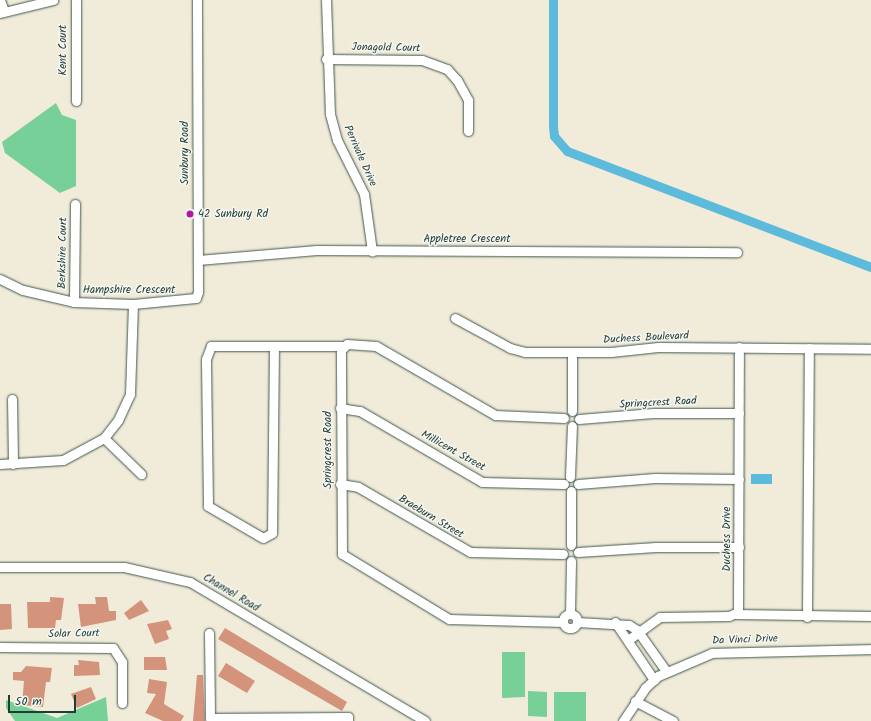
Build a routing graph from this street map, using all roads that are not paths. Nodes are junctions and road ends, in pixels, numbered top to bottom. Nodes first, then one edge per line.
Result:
1 (0, 0) edge
2 (53, 0) edge
3 (76, 0) edge
4 (197, 0) edge
5 (326, 0) edge
6 (2, 12) edge
7 (326, 59) junction
8 (76, 101) dead end
9 (468, 132) dead end
10 (75, 204) dead end
11 (372, 250) junction
12 (737, 252) dead end
13 (198, 260) junction
14 (0, 279) edge
15 (74, 302) junction
16 (189, 302) joint
17 (132, 304) junction
18 (455, 318) dead end
19 (274, 346) junction
20 (343, 346) junction
21 (739, 347) junction
22 (809, 348) junction
23 (871, 349) edge
24 (572, 352) junction
25 (12, 399) dead end
26 (340, 408) junction
27 (572, 411) junction
28 (739, 413) junction
29 (564, 418) junction
30 (579, 418) junction
31 (572, 426) junction
32 (104, 438) junction
33 (0, 464) edge
34 (13, 464) junction
35 (141, 474) dead end
36 (570, 477) junction
37 (739, 479) junction
38 (340, 484) junction
39 (564, 484) junction
40 (578, 484) junction
41 (571, 491) junction
42 (571, 545) junction
43 (739, 547) junction
44 (578, 552) junction
45 (563, 554) junction
46 (571, 560) junction
47 (0, 567) edge
48 (570, 614) junction
49 (736, 614) junction
50 (871, 616) edge
51 (807, 617) junction
52 (563, 622) junction
53 (577, 622) junction
54 (615, 622) junction
55 (209, 633) dead end
56 (639, 633) junction
57 (628, 640) junction
58 (0, 647) edge
59 (871, 649) edge
60 (666, 671) junction
61 (654, 680) junction
62 (635, 701) junction
63 (122, 703) dead end
64 (245, 720) edge
65 (348, 721) edge
66 (425, 721) edge
67 (623, 721) edge
68 (673, 721) edge

1 - 6 street
2 - 6 street
3 - 8 street, Kent Court
4 - 13 street, Sunbury Road
5 - 7 street, Perrivale Drive
7 - 9 street, Jonagold Court
7 - 11 street, Perrivale Drive
10 - 15 street, Berkshire Court
11 - 12 street, Appletree Crescent
11 - 13 street, Appletree Crescent
13 - 16 street, Sunbury Road
14 - 15 street, Hampshire Crescent
15 - 17 street, Hampshire Crescent
16 - 17 street, Hampshire Crescent
17 - 32 street
18 - 24 street, Duchess Boulevard
19 - 19 street
19 - 20 street
20 - 26 street, Springcrest Road
20 - 29 street
21 - 22 street, Duchess Boulevard
21 - 24 street, Duchess Boulevard
21 - 28 street, Duchess Drive
22 - 23 street, Duchess Boulevard
22 - 51 street
24 - 27 street
25 - 34 street
26 - 38 street, Springcrest Road
26 - 39 street, Millicent Street
27 - 29 street
27 - 30 street
28 - 30 street, Springcrest Road
28 - 37 street, Duchess Drive
29 - 31 street
30 - 31 street
31 - 36 street
32 - 34 street
32 - 35 street
33 - 34 street
36 - 39 street
36 - 40 street
37 - 40 street
37 - 43 street, Duchess Drive
38 - 45 street, Braeburn Street
38 - 52 street, Springcrest Road
39 - 41 street
40 - 41 street
41 - 42 street
42 - 44 street
42 - 45 street
43 - 44 street
43 - 49 street, Duchess Drive
44 - 46 street
45 - 46 street
46 - 48 street
47 - 66 street, Channel Road
48 - 52 street
48 - 53 street
49 - 51 street
49 - 56 street
50 - 51 street
52 - 53 street, Springcrest Road
53 - 54 street
54 - 56 street
54 - 57 street
55 - 64 street
56 - 57 street
56 - 60 street
57 - 61 street
58 - 63 street, Solar Court
59 - 60 street, Da Vinci Drive
60 - 61 street, Da Vinci Drive
61 - 62 street, Da Vinci Drive
62 - 67 street, Da Vinci Drive
62 - 68 street
64 - 65 street

